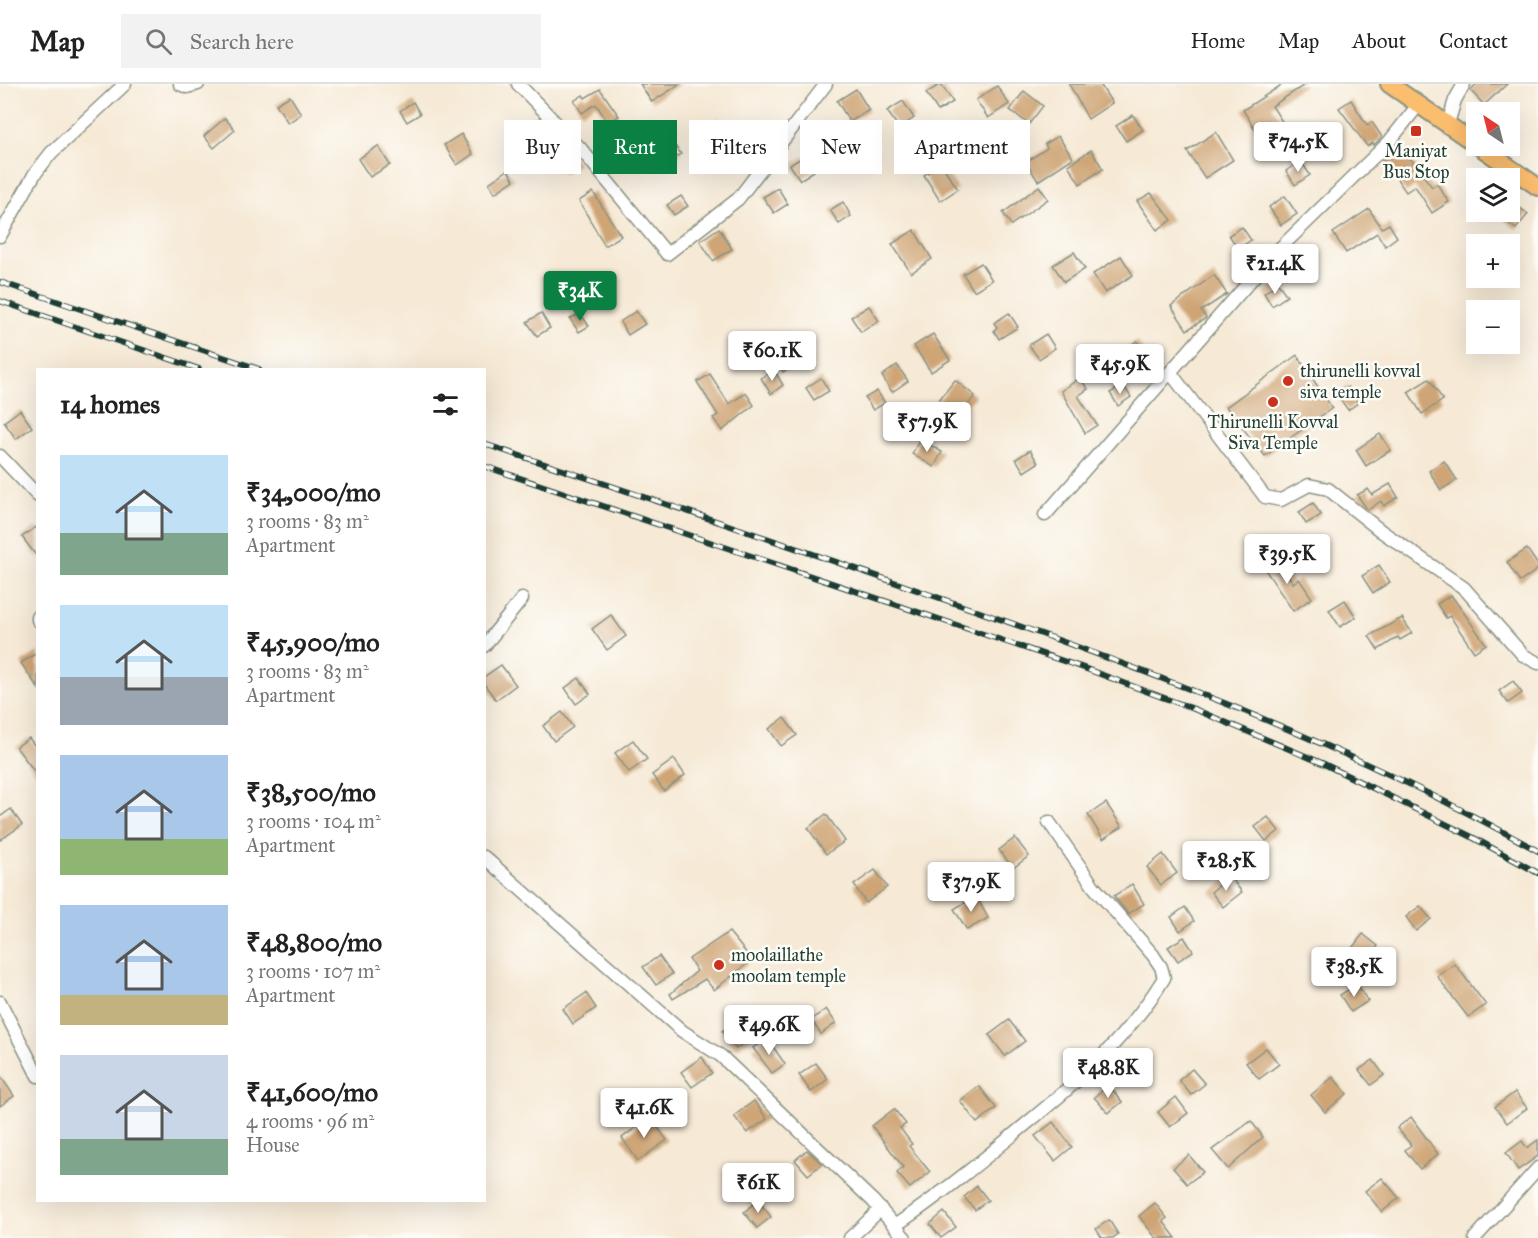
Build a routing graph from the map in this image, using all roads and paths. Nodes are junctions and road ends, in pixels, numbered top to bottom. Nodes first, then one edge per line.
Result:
1 (125, 84) edge
2 (180, 84) edge
3 (198, 84) edge
4 (518, 84) edge
5 (826, 84) edge
6 (1389, 84) edge
7 (1464, 84) edge
8 (1419, 104) junction
9 (1448, 127) junction
10 (1538, 187) edge
11 (0, 236) edge
12 (1170, 372) junction
13 (0, 456) edge
14 (36, 494) edge
15 (1045, 515) dead end
16 (522, 599) dead end
17 (486, 644) edge
18 (1538, 663) edge
19 (1049, 822) dead end
20 (486, 859) edge
21 (0, 1002) edge
22 (36, 1072) edge
23 (1538, 1168) edge
24 (881, 1209) junction
25 (896, 1225) junction
26 (850, 1238) edge
27 (905, 1238) edge
28 (1474, 1238) edge

1 - 11 street
2 - 3 street
4 - 5 street
6 - 8 main road
7 - 9 street
8 - 9 main road
8 - 12 street
9 - 10 main road
12 - 15 street
12 - 18 street
13 - 14 street
16 - 17 street
19 - 25 street
20 - 24 street
21 - 22 street
23 - 28 street
24 - 25 street
24 - 26 street
25 - 27 street

